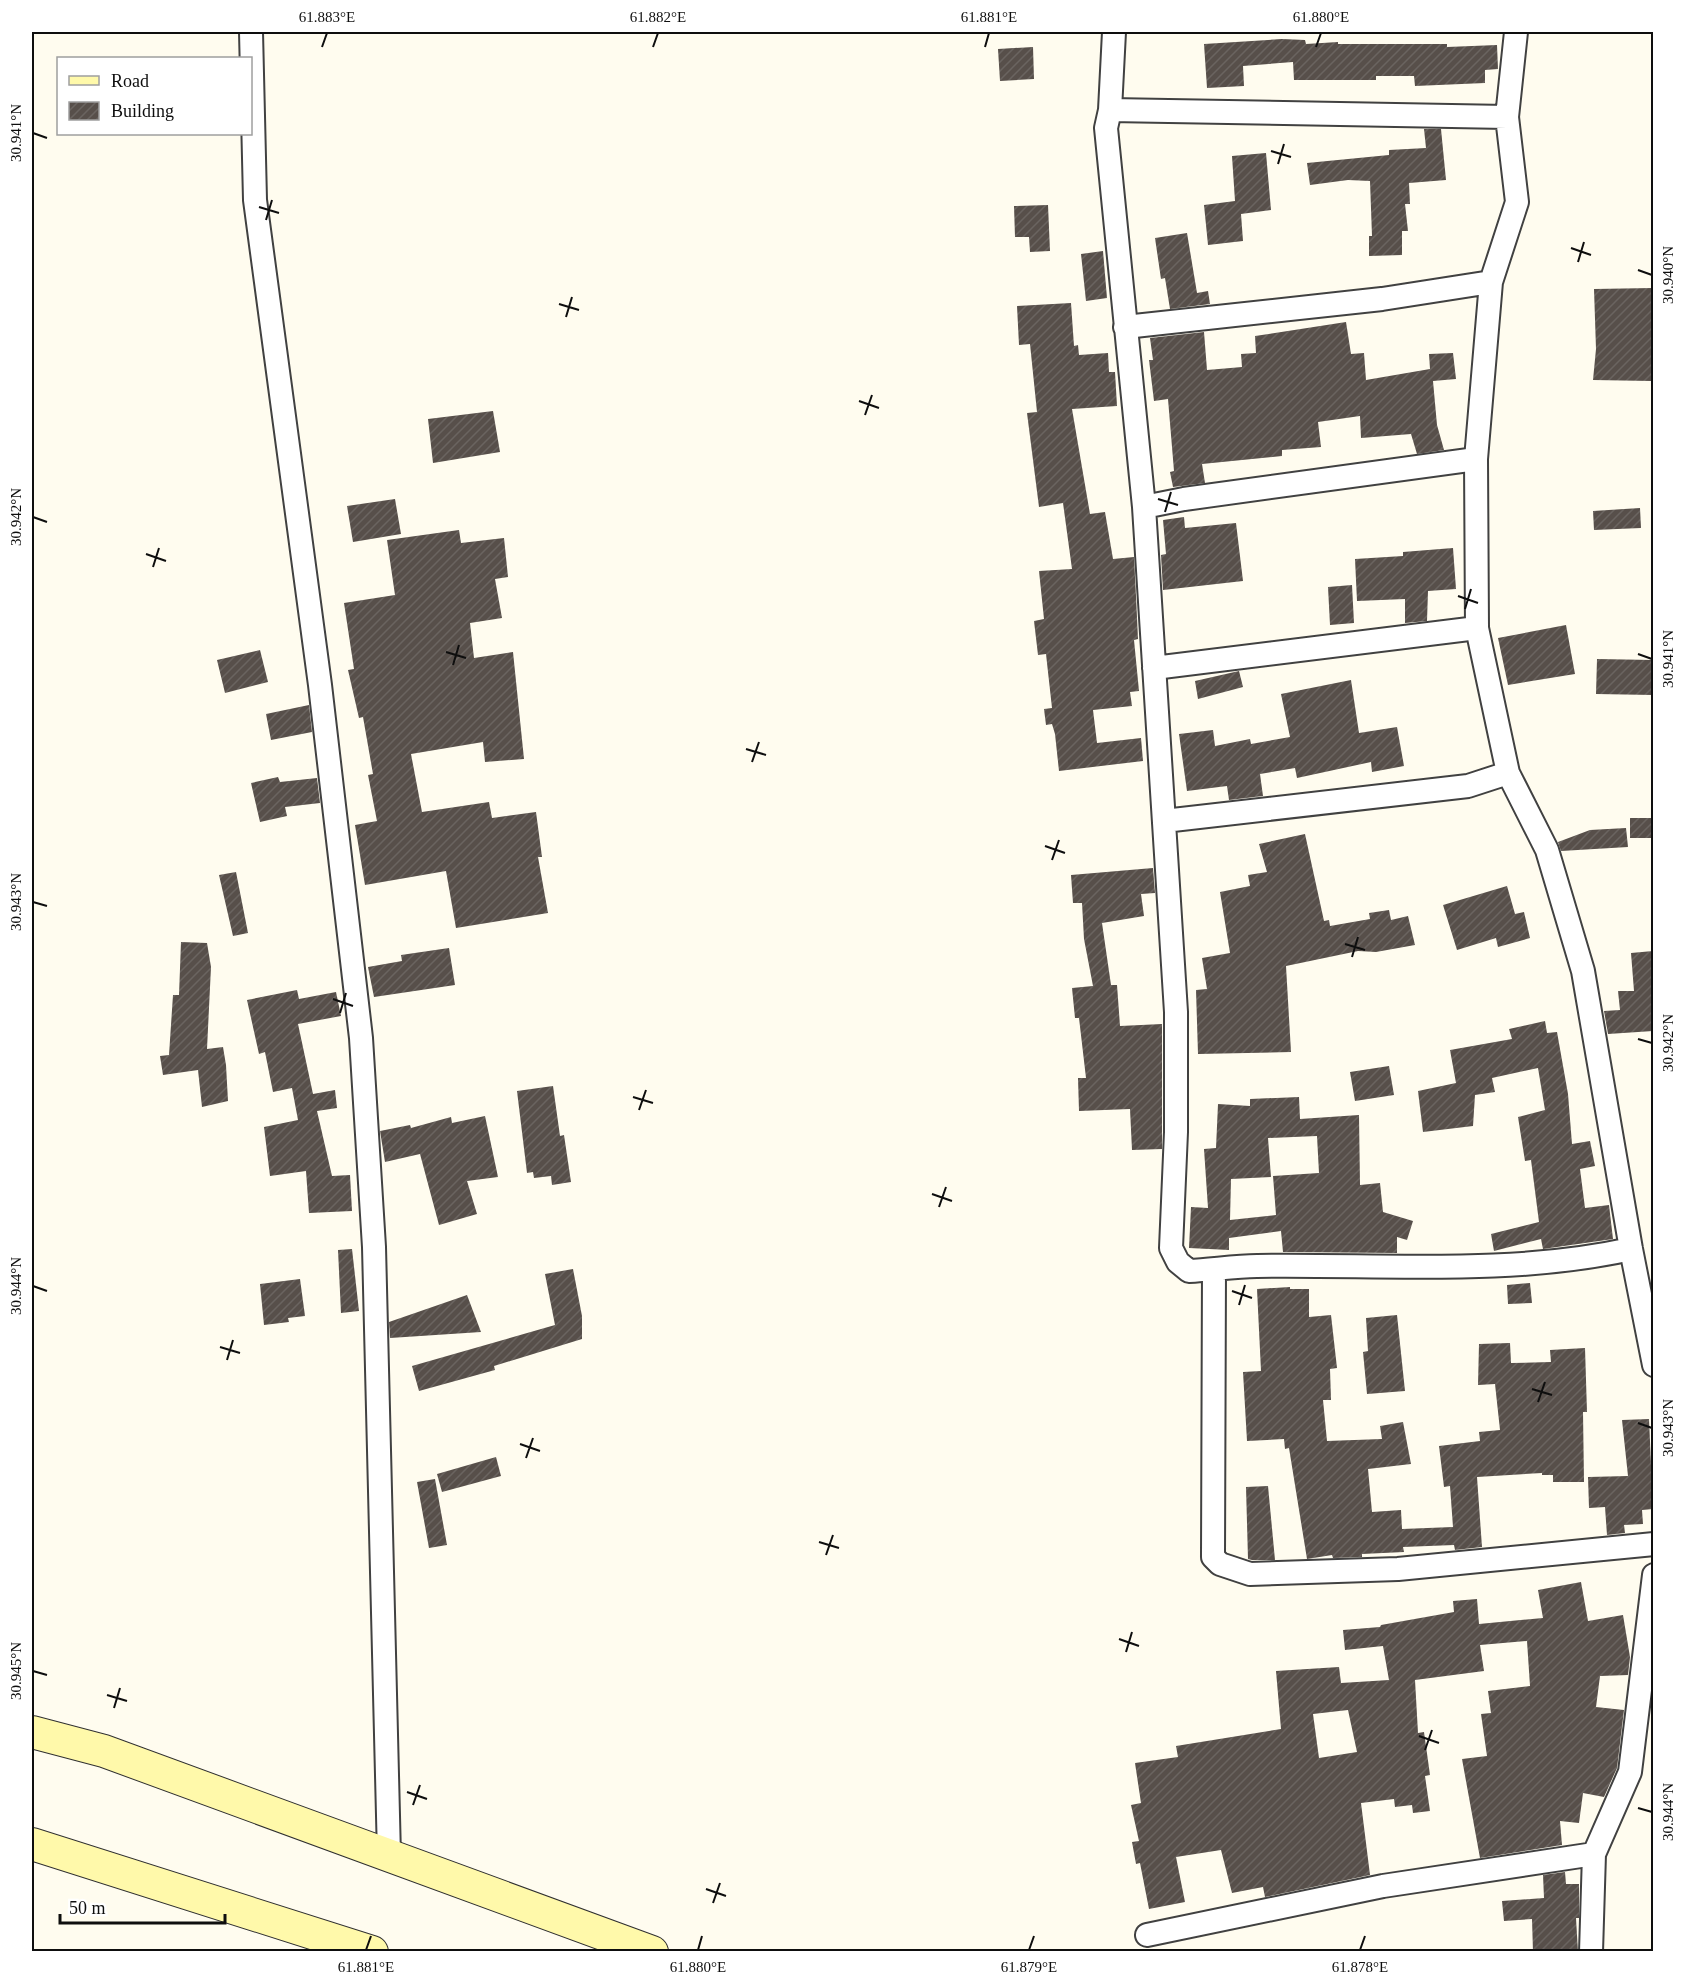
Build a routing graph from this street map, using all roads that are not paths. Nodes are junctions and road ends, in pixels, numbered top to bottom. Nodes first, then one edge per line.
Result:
1 (251, 32) edge
2 (1114, 32) edge
3 (1516, 32) edge
4 (252, 57) edge
5 (252, 74) edge
6 (1110, 110) junction
7 (1507, 117) junction
8 (1491, 282) junction
9 (1125, 327) junction
10 (1476, 459) junction
11 (1144, 507) junction
12 (1477, 628) junction
13 (1154, 668) junction
14 (1508, 773) junction
15 (1164, 821) junction
16 (1631, 1249) junction
17 (1214, 1270) junction
18 (1653, 1365) edge
19 (1653, 1544) edge
20 (1653, 1575) edge
21 (32, 1732) edge
22 (32, 1844) edge
23 (1594, 1854) junction
24 (389, 1856) junction
25 (1147, 1935) dead end
26 (372, 1952) edge
27 (652, 1952) edge
28 (1591, 1952) edge

1 - 4 street
2 - 6 street
3 - 7 street
5 - 24 street
6 - 7 street
6 - 9 street
7 - 8 street
8 - 9 street
8 - 10 street
9 - 11 street
10 - 11 street
10 - 12 street
11 - 13 street
12 - 13 street
12 - 14 street
13 - 15 street
14 - 15 street
14 - 16 street
15 - 17 street
16 - 17 street
16 - 18 street
17 - 19 street
20 - 23 street
21 - 24 main road
22 - 26 main road
23 - 25 street
23 - 28 street
24 - 27 main road

